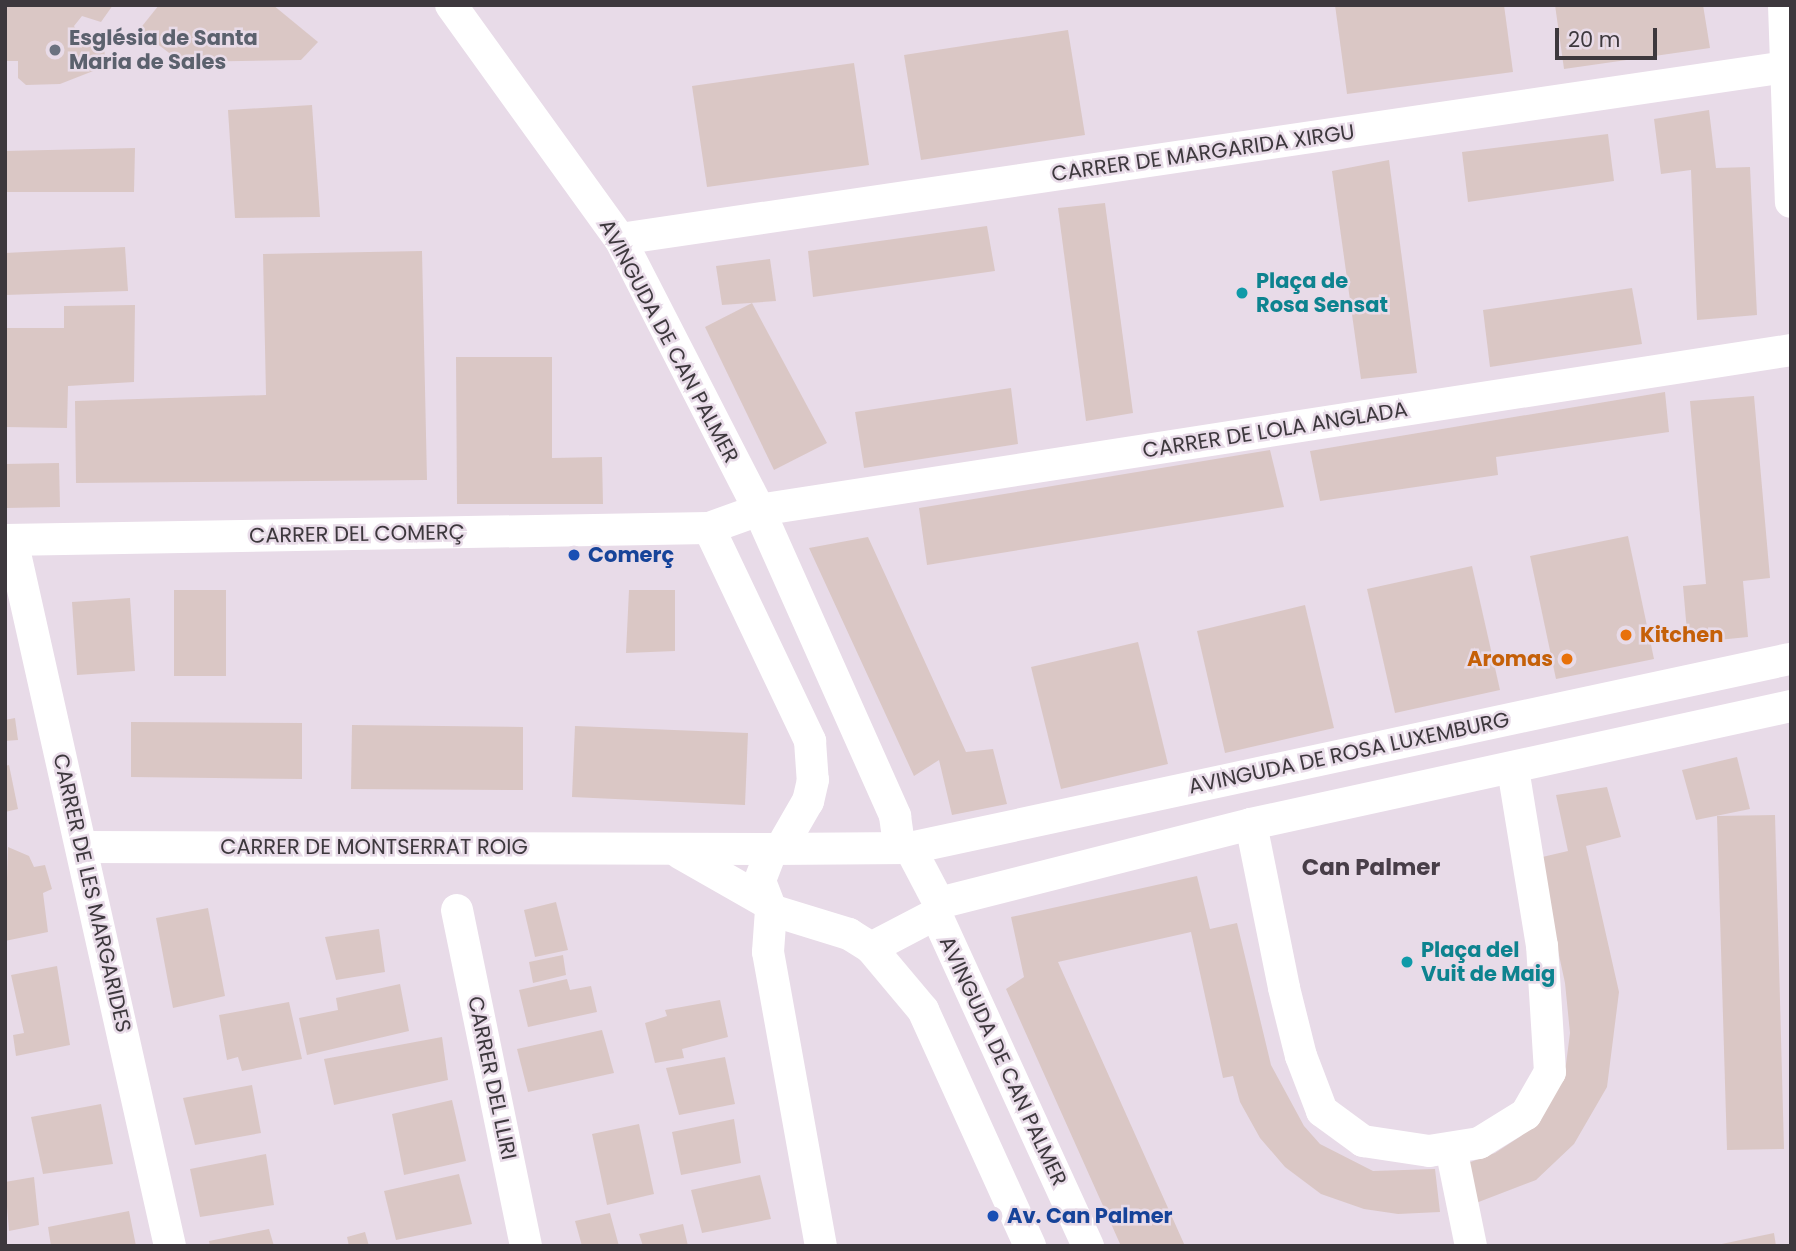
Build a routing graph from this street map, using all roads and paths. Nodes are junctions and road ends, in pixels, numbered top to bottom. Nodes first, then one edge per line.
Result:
1 (451, 5) edge
2 (1784, 5) edge
3 (1786, 67) junction
4 (1791, 202) edge
5 (620, 239) junction
6 (1791, 350) edge
7 (758, 510) junction
8 (709, 527) junction
9 (9, 540) edge
10 (1790, 657) edge
11 (1791, 691) edge
12 (1791, 706) edge
13 (1513, 768) junction
14 (1251, 824) junction
15 (908, 838) junction
16 (82, 847) junction
17 (665, 848) junction
18 (776, 848) junction
19 (738, 883) junction
20 (768, 906) junction
21 (937, 908) junction
22 (457, 910) dead end
23 (872, 948) junction
24 (768, 952) junction
25 (1451, 1148) junction
26 (813, 1244) edge
27 (170, 1246) edge
28 (526, 1246) edge
29 (1030, 1246) edge
30 (1088, 1246) edge
31 (1471, 1246) edge

1 - 5 street, AVINGUDA DE CAN PALMER
2 - 3 street
3 - 4 street
3 - 5 street, CARRER DE MARGARIDA XIRGU
5 - 7 street, AVINGUDA DE CAN PALMER
6 - 7 street, CARRER DE LOLA ANGLADA
7 - 8 street
7 - 15 street, AVINGUDA DE CAN PALMER
8 - 9 street, CARRER DEL COMERÇ
8 - 18 street
9 - 16 street, CARRER DE LES MARGARIDES
10 - 11 street
10 - 15 street, AVINGUDA DE ROSA LUXEMBURG
12 - 13 street
13 - 14 street
13 - 25 street
14 - 21 street
14 - 25 street
15 - 18 street, AVINGUDA DE ROSA LUXEMBURG
15 - 21 street, AVINGUDA DE CAN PALMER
16 - 17 street, CARRER DE MONTSERRAT ROIG
16 - 27 street, CARRER DE LES MARGARIDES
17 - 18 street, CARRER DE MONTSERRAT ROIG
17 - 19 street, CARRER DE MONTSERRAT ROIG
18 - 20 street
19 - 20 street, CARRER DE MONTSERRAT ROIG
19 - 24 street
20 - 23 street, CARRER DE MONTSERRAT ROIG
20 - 24 street
21 - 23 street
21 - 30 street, AVINGUDA DE CAN PALMER
22 - 28 street, CARRER DEL LLIRI
23 - 29 street
24 - 26 street
25 - 31 street

